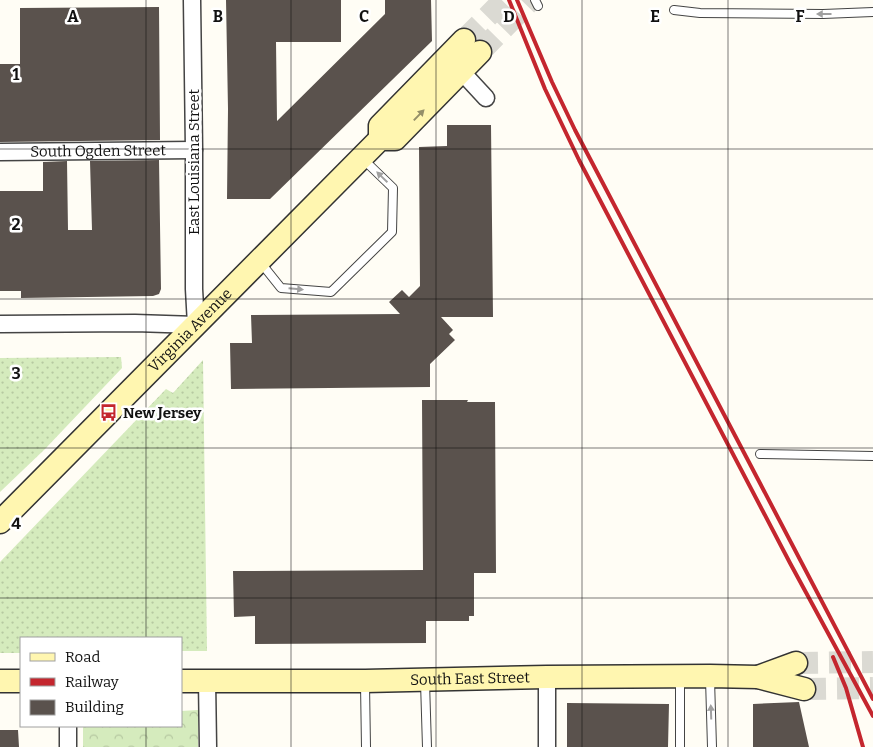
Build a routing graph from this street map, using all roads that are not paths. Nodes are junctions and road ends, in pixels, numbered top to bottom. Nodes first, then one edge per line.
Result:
1 (192, 0) edge
2 (674, 10) dead end
3 (873, 12) edge
4 (461, 71) junction
5 (486, 98) dead end
6 (380, 140) junction
7 (194, 150) junction
8 (0, 152) edge
9 (362, 158) junction
10 (260, 261) junction
11 (0, 324) edge
12 (196, 325) junction
13 (760, 454) dead end
14 (873, 456) edge
15 (0, 522) edge
16 (796, 663) tunnel mouth
17 (710, 676) junction
18 (547, 677) junction
19 (680, 677) junction
20 (758, 677) junction
21 (207, 680) junction
22 (424, 680) junction
23 (0, 681) edge
24 (20, 681) edge
25 (182, 681) edge
26 (365, 681) junction
27 (804, 689) tunnel mouth
28 (68, 727) edge
29 (68, 747) edge
30 (208, 747) edge
31 (366, 747) edge
32 (427, 747) edge
33 (547, 747) edge
34 (680, 747) edge
35 (712, 747) edge

1 - 7 street, East Louisiana Street
3 -> 2 lane
4 - 5 street
6 -> 4 street, Virginia Avenue
4 - 6 street, Virginia Avenue
6 - 9 street, Virginia Avenue
7 - 8 street, South Ogden Street
7 - 12 street, East Louisiana Street
9 - 10 street, Virginia Avenue
10 -> 9 lane
10 - 12 street, Virginia Avenue
11 - 12 street
12 - 15 street, Virginia Avenue
13 - 14 lane
16 - 20 street, South East Street
17 - 19 street, South East Street
17 - 20 street, South East Street
35 -> 17 lane
18 - 19 street, South East Street
18 - 22 street, South East Street
18 - 33 street
19 - 34 lane
20 - 27 street, South East Street
21 - 25 street, South East Street
21 - 26 street, South East Street
21 - 30 street
22 - 26 street, South East Street
22 - 32 lane
23 - 24 street
26 - 31 lane
28 - 29 street

